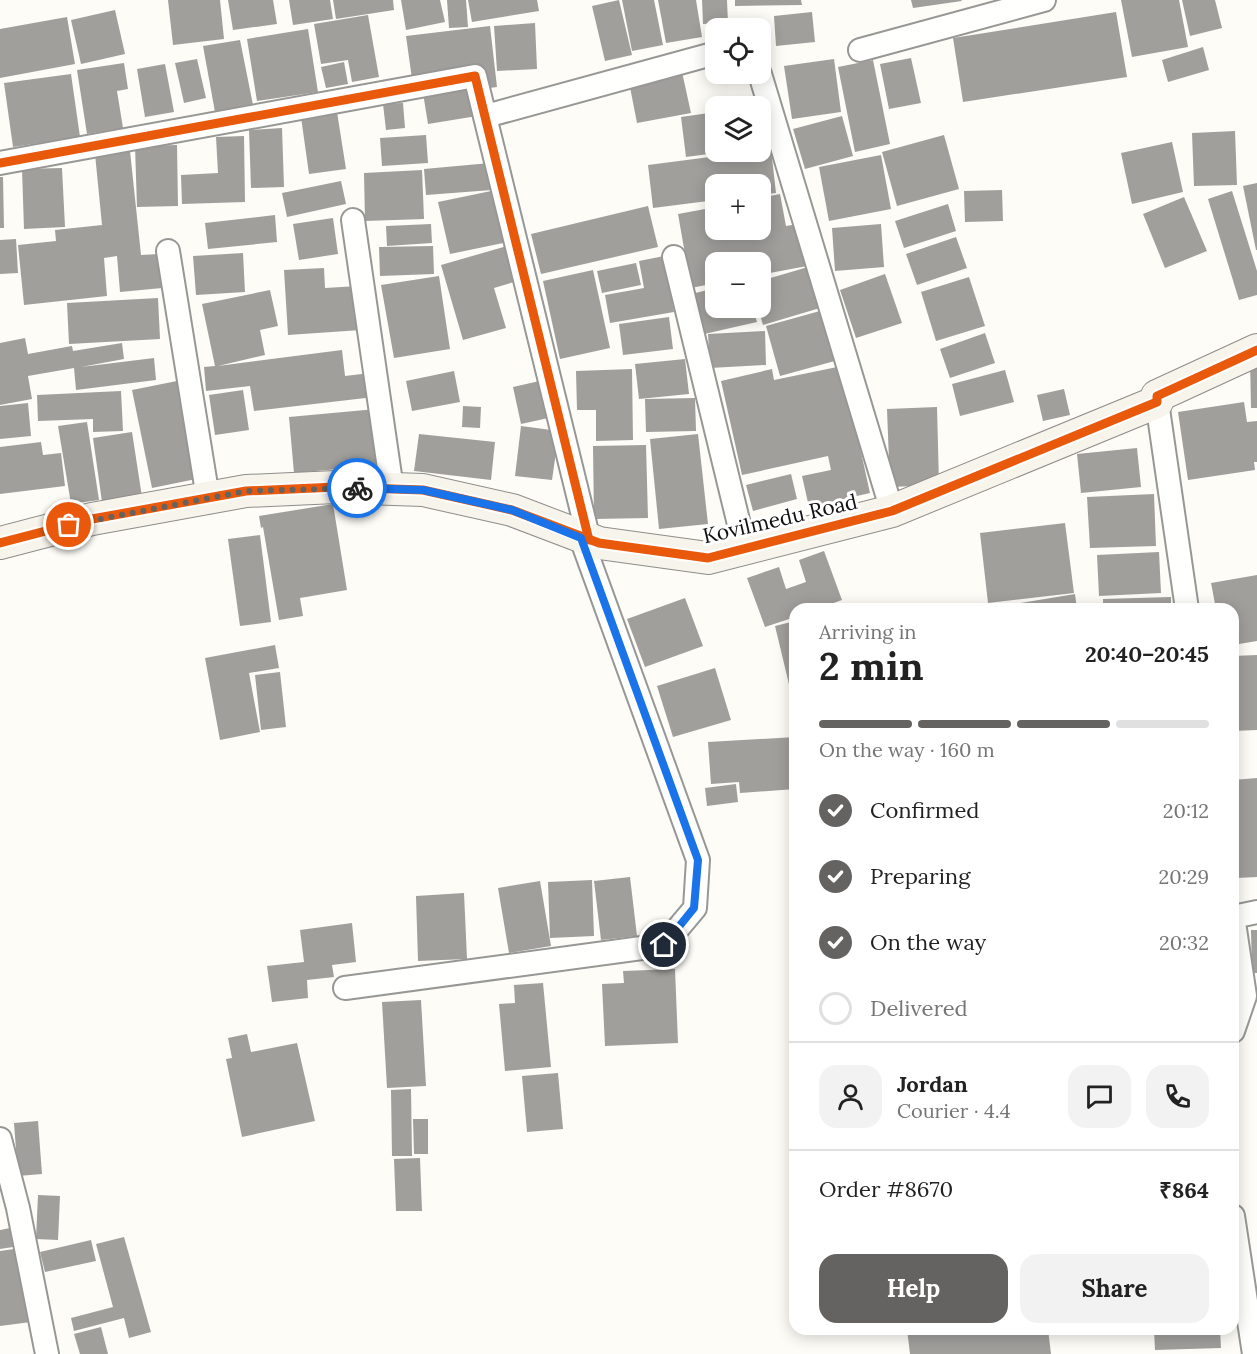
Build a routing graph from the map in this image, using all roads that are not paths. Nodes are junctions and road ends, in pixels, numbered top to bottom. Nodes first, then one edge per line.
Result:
1 (1044, 0) edge
2 (860, 50) dead end
3 (705, 56) edge
4 (763, 84) edge
5 (486, 116) junction
6 (0, 163) edge
7 (353, 220) dead end
8 (168, 251) dead end
9 (674, 257) dead end
10 (1257, 350) edge
11 (1157, 402) junction
12 (392, 489) junction
13 (208, 498) junction
14 (892, 511) junction
15 (585, 539) junction
16 (0, 543) edge
17 (745, 549) junction
18 (1186, 603) edge
19 (1257, 912) edge
20 (1239, 915) edge
21 (1239, 956) edge
22 (345, 988) dead end
23 (1239, 1014) edge
24 (0, 1139) edge
25 (1239, 1255) edge
26 (47, 1354) edge
27 (1254, 1354) edge

1 - 2 street
3 - 5 street
4 - 14 street
5 - 6 street
5 - 15 street
7 - 12 street
8 - 13 street
9 - 17 street
10 - 11 street, Kovilmedu Road
11 - 14 street, Kovilmedu Road
11 - 18 street
12 - 13 street, Kovilmedu Road
12 - 15 street, Kovilmedu Road
13 - 16 street, Kovilmedu Road
14 - 17 street, Kovilmedu Road
15 - 17 street, Kovilmedu Road
15 - 22 street
19 - 20 street
21 - 23 street
24 - 26 street
25 - 27 street

